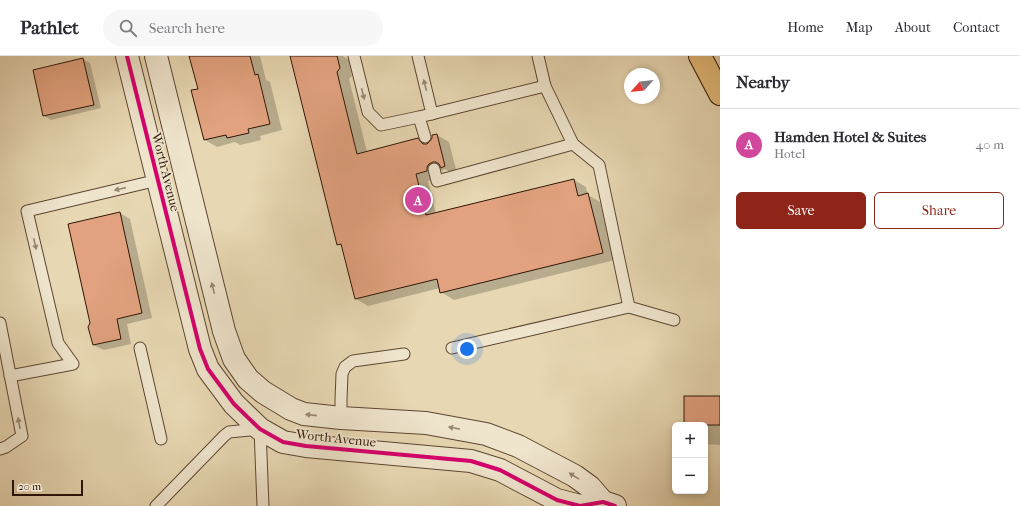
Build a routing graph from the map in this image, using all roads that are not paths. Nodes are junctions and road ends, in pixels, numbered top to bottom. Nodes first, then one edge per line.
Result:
1 (127, 56) edge
2 (156, 56) edge
3 (354, 56) edge
4 (418, 56) edge
5 (538, 56) edge
6 (700, 56) edge
7 (545, 86) junction
8 (720, 94) edge
9 (167, 99) junction
10 (140, 106) junction
11 (432, 114) junction
12 (419, 117) junction
13 (425, 137) dead end
14 (573, 144) junction
15 (434, 169) dead end
16 (158, 180) junction
17 (629, 307) junction
18 (219, 311) junction
19 (192, 317) junction
20 (674, 320) dead end
21 (0, 323) edge
22 (140, 348) dead end
23 (452, 348) dead end
24 (404, 354) dead end
25 (10, 376) junction
26 (275, 399) junction
27 (341, 418) junction
28 (260, 429) junction
29 (161, 439) dead end
30 (0, 449) edge
31 (609, 504) edge
32 (156, 506) edge
33 (263, 506) edge

1 - 10 street, Worth Avenue
2 - 9 street, Worth Avenue
3 -> 12 lane
11 -> 4 lane
5 - 7 lane
6 - 8 highway
7 - 11 lane
7 - 14 lane
9 - 10 street
18 -> 9 street, Worth Avenue
10 - 16 street, Worth Avenue
11 - 12 lane
12 - 13 lane
14 - 15 lane
14 - 17 lane
16 - 19 street, Worth Avenue
16 -> 25 lane
17 - 20 lane
17 - 23 lane
18 - 19 street
18 - 26 street, Worth Avenue
19 - 28 street, Worth Avenue
21 - 25 lane
22 - 29 lane
24 - 27 lane
30 -> 25 lane
27 -> 26 street, Worth Avenue
26 - 28 street
31 -> 27 street, Worth Avenue
28 - 31 street, Worth Avenue
28 - 32 lane
28 - 33 lane

